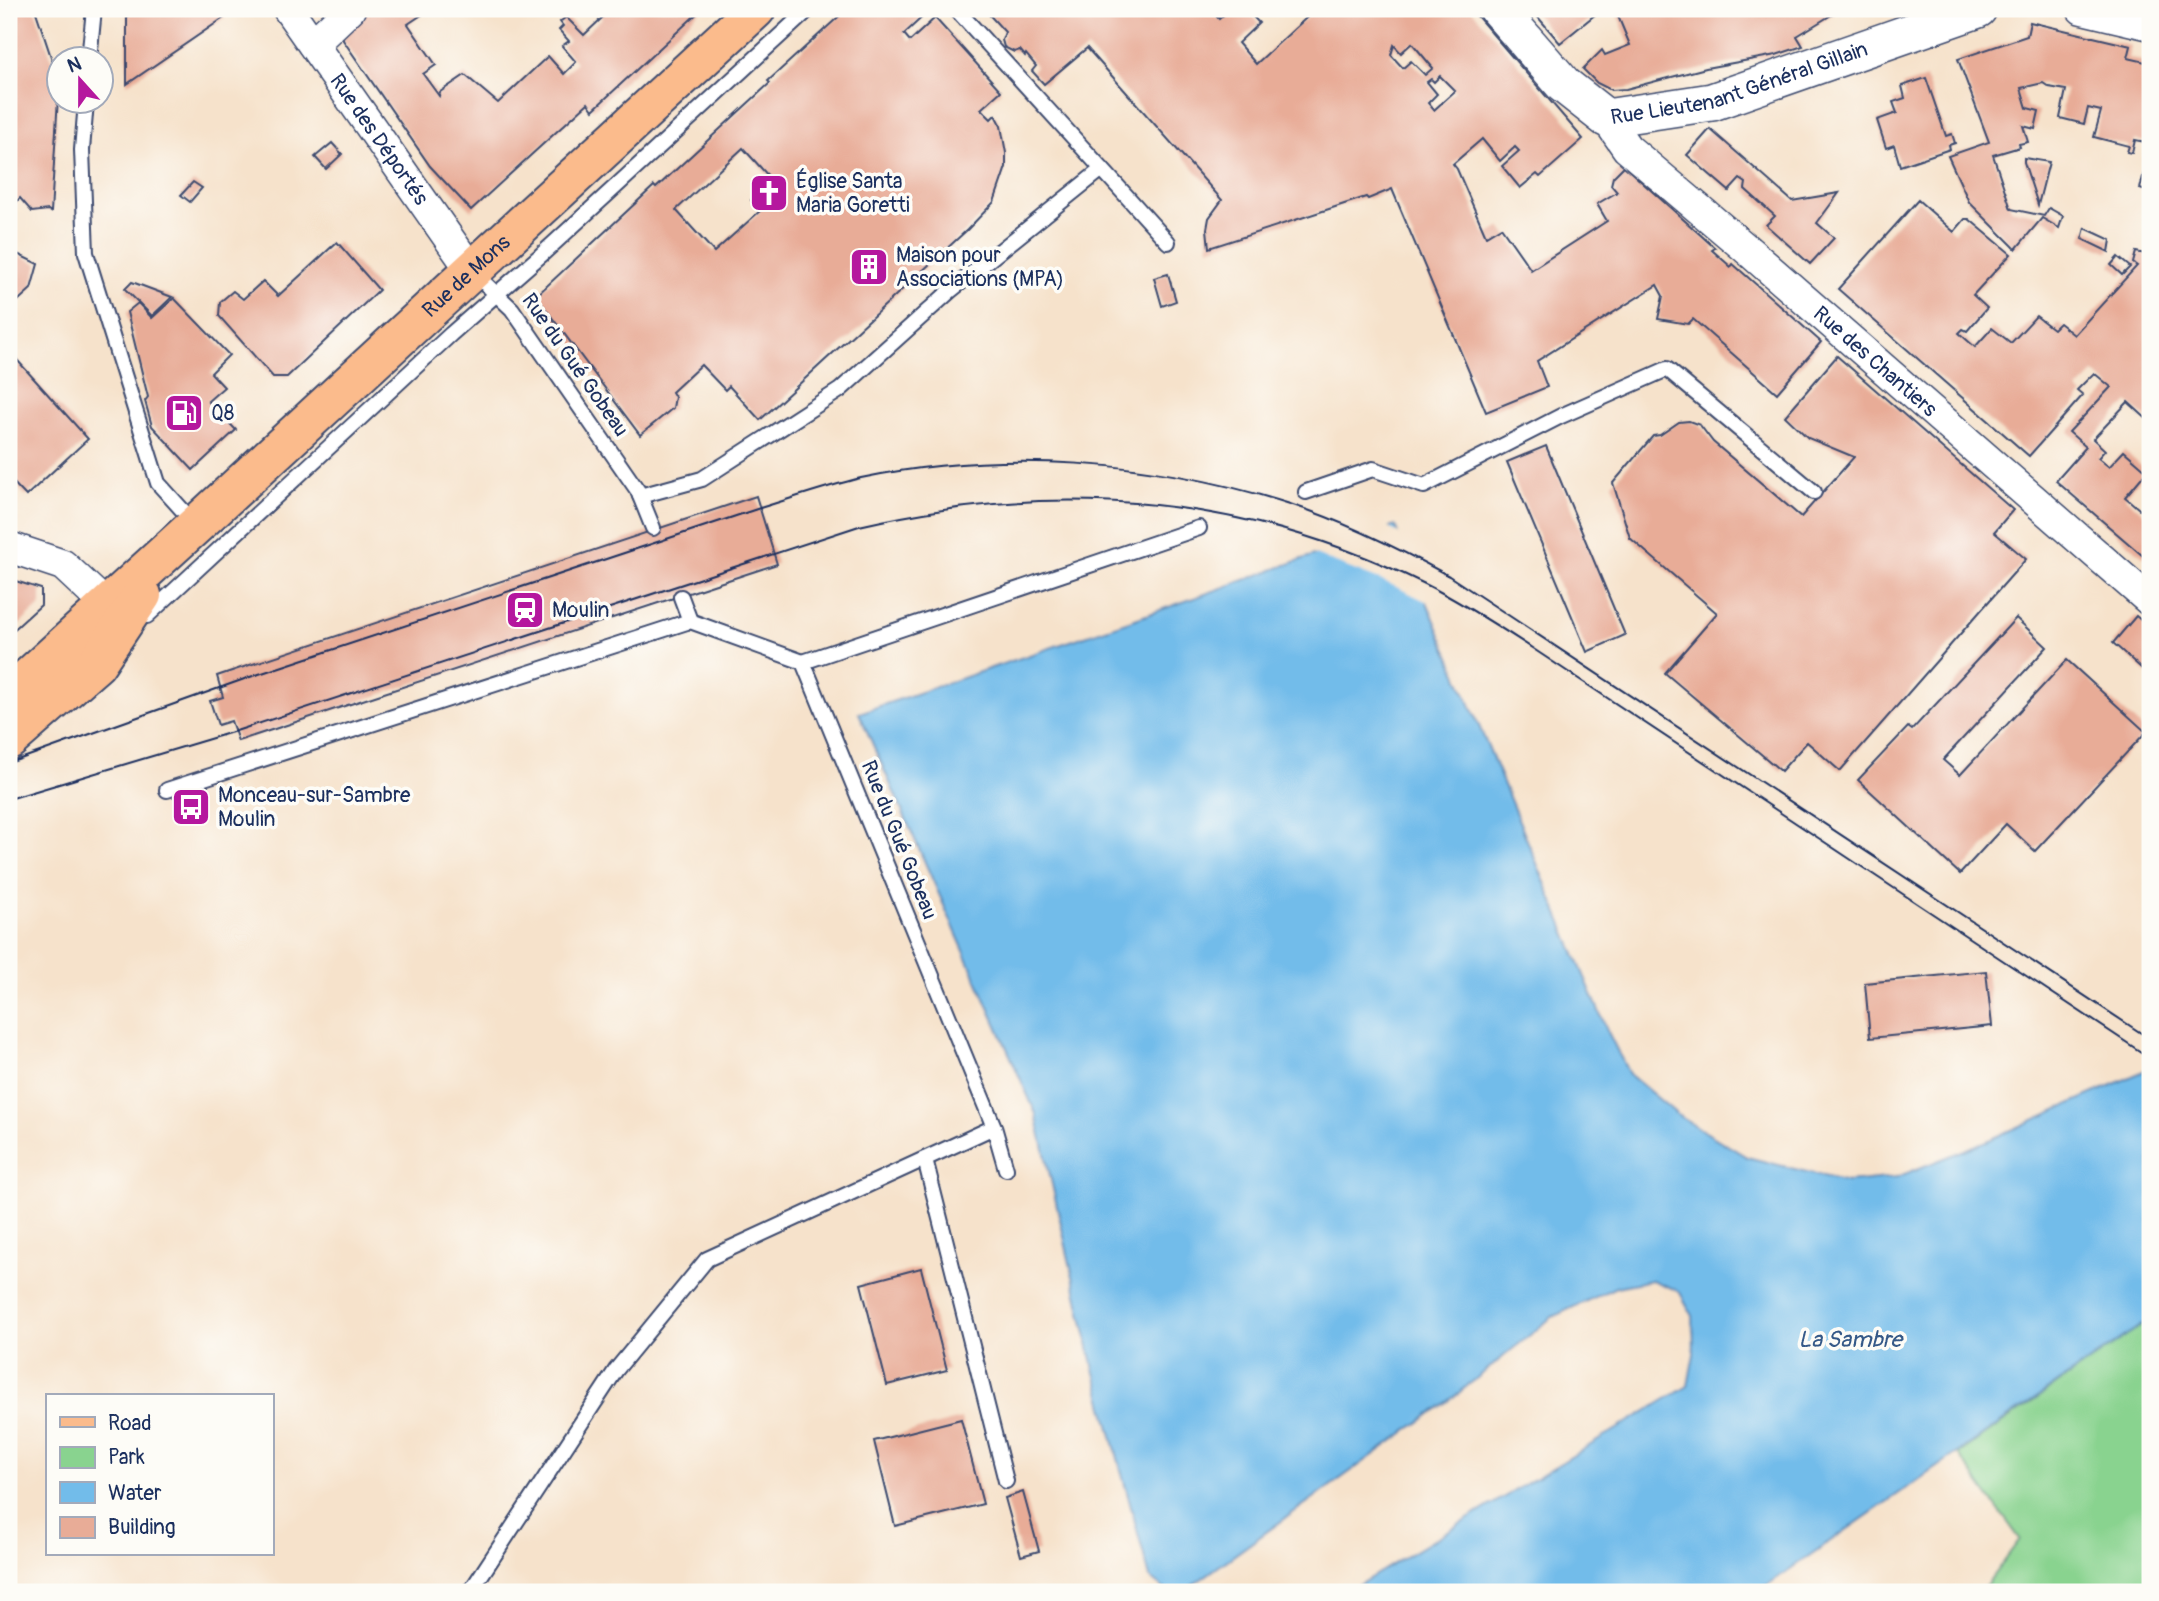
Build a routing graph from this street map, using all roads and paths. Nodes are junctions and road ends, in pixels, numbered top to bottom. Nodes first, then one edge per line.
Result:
1 (94, 9) edge
2 (288, 9) edge
3 (350, 9) edge
4 (756, 9) edge
5 (809, 9) edge
6 (956, 9) edge
7 (1498, 9) edge
8 (1978, 9) edge
9 (2082, 9) edge
10 (2150, 25) edge
11 (313, 44) junction
12 (90, 46) edge
13 (85, 116) edge
14 (1606, 118) junction
15 (1102, 169) junction
16 (1168, 242) dead end
17 (484, 282) junction
18 (1306, 492) dead end
19 (1814, 492) dead end
20 (640, 496) junction
21 (653, 528) dead end
22 (1199, 528) dead end
23 (186, 534) junction
24 (9, 547) edge
25 (681, 597) dead end
26 (2150, 601) edge
27 (113, 618) junction
28 (690, 621) junction
29 (803, 662) junction
30 (96, 664) junction
31 (9, 695) edge
32 (9, 740) edge
33 (167, 790) dead end
34 (995, 1127) junction
35 (925, 1159) junction
36 (1006, 1169) dead end
37 (1006, 1481) dead end
38 (470, 1592) edge

1 - 12 lane
2 - 11 street, Rue des Déportés
3 - 11 street
4 - 17 main road, Rue de Mons
5 - 17 lane
6 - 15 lane
7 - 14 street, Rue Lieutenant Général Gillain
8 - 14 street, Rue Lieutenant Général Gillain
9 - 10 street
11 - 17 street, Rue des Déportés
13 - 23 lane
14 - 26 street, Rue des Chantiers
15 - 16 lane
15 - 20 lane
17 - 20 lane, Rue du Gué Gobeau
17 - 23 main road, Rue de Mons
17 - 30 lane
18 - 19 lane
20 - 21 lane, Rue du Gué Gobeau
22 - 29 lane
23 - 27 main road, Rue de Mons
24 - 27 street
25 - 28 lane
27 - 30 main road, Rue de Mons
27 - 31 main road, Rue de Mons
28 - 29 lane
28 - 33 lane
29 - 34 lane, Rue du Gué Gobeau
30 - 32 main road, Rue de Mons
34 - 35 lane
34 - 36 lane, Rue du Gué Gobeau
35 - 37 lane
35 - 38 lane

